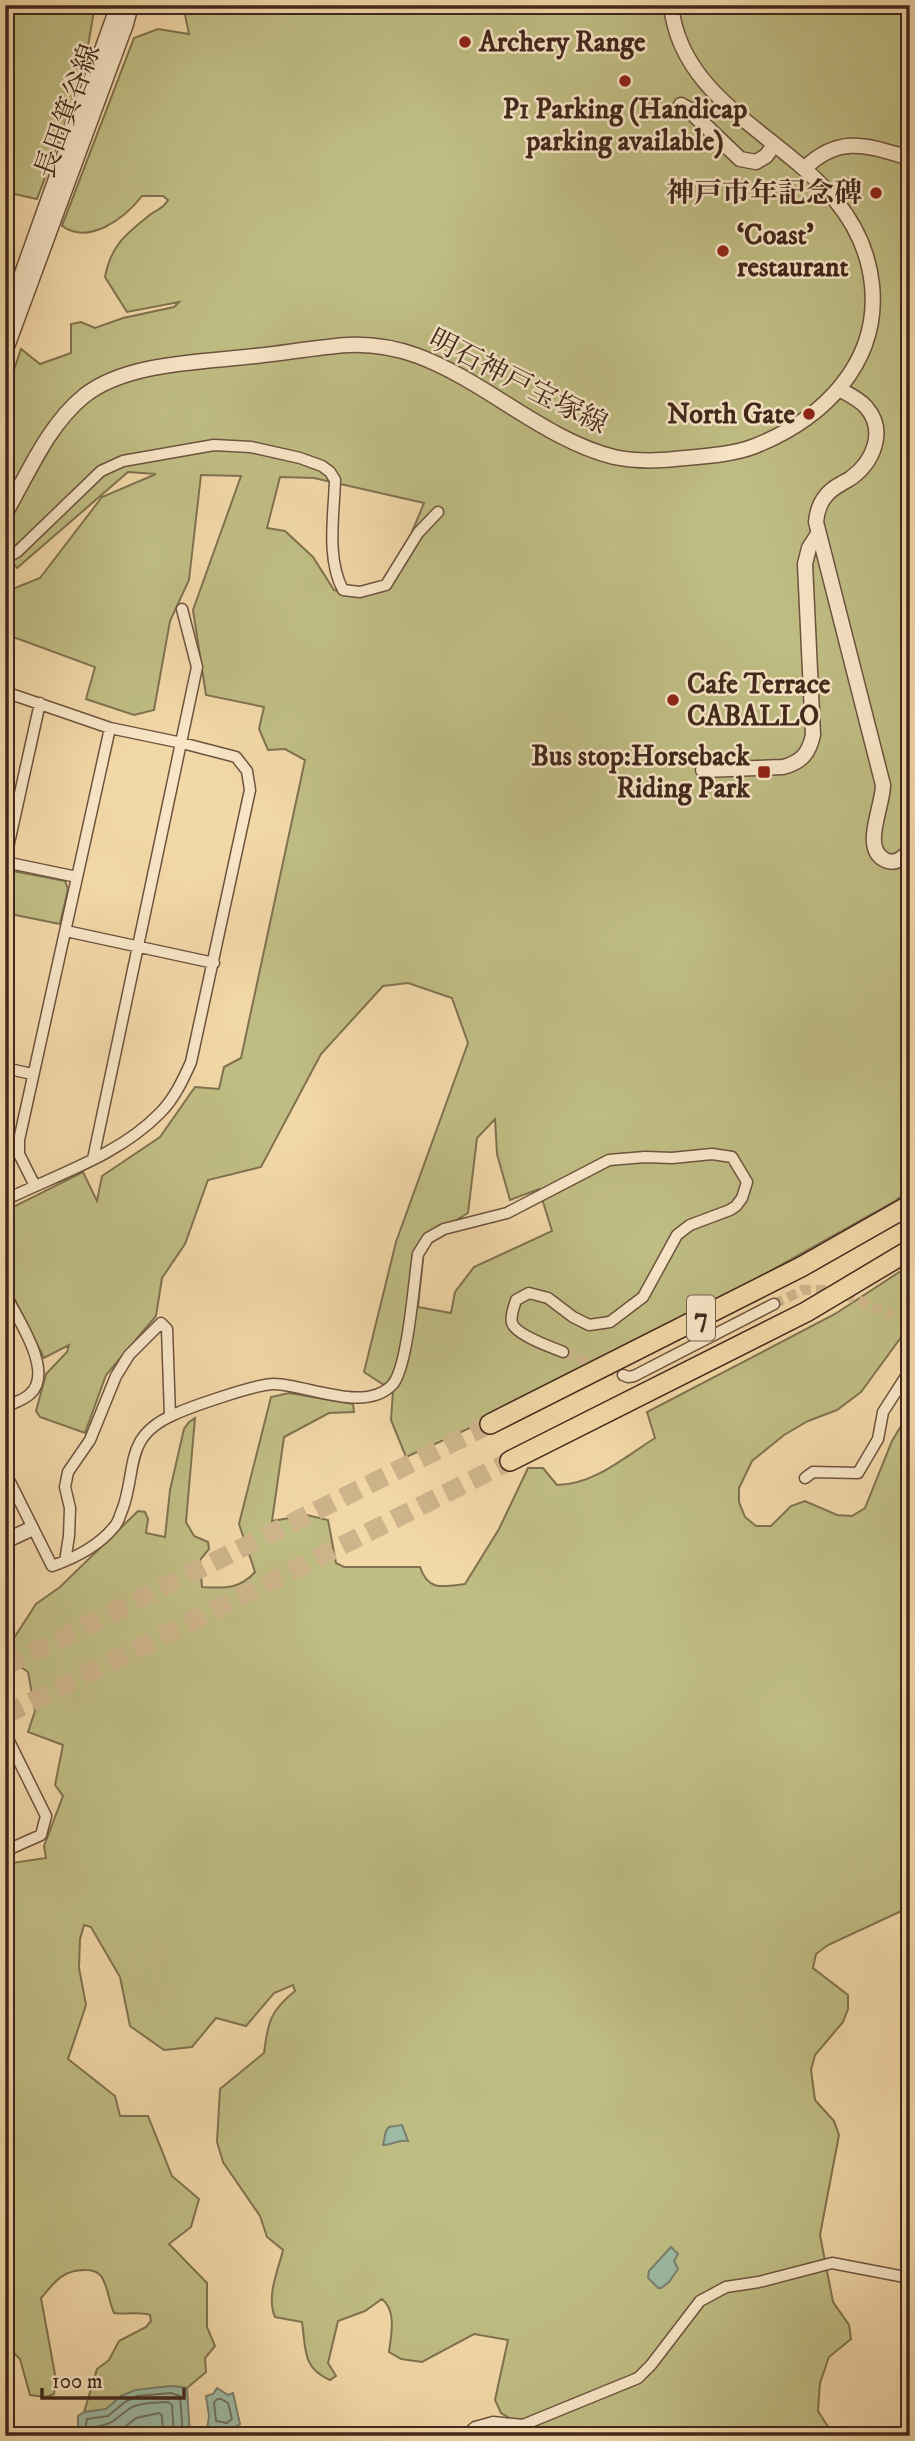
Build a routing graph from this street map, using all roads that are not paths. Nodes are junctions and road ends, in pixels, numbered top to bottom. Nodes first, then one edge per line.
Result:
1 (118, 5) edge
2 (131, 5) edge
3 (671, 5) edge
4 (681, 105) dead end
5 (774, 145) junction
6 (910, 158) edge
7 (805, 168) junction
8 (5, 321) edge
9 (5, 352) edge
10 (839, 389) junction
11 (438, 512) dead end
12 (5, 514) edge
13 (818, 534) junction
14 (5, 559) edge
15 (183, 609) dead end
16 (5, 692) edge
17 (40, 704) junction
18 (110, 728) junction
19 (182, 743) junction
20 (703, 770) dead end
21 (910, 850) edge
22 (5, 862) edge
23 (77, 877) junction
24 (66, 931) junction
25 (138, 947) junction
26 (214, 963) junction
27 (5, 1069) edge
28 (32, 1074) junction
29 (93, 1159) junction
30 (35, 1186) junction
31 (5, 1200) edge
32 (910, 1205) edge
33 (910, 1250) edge
34 (5, 1294) edge
35 (774, 1304) tunnel mouth
36 (563, 1352) tunnel mouth
37 (910, 1370) edge
38 (623, 1375) tunnel mouth
39 (5, 1407) edge
40 (170, 1416) junction
41 (490, 1424) tunnel mouth
42 (510, 1461) tunnel mouth
43 (5, 1472) edge
44 (805, 1478) dead end
45 (31, 1529) junction
46 (5, 1541) edge
47 (65, 1561) junction
48 (6, 1738) edge
49 (5, 1851) edge
50 (910, 2278) edge
51 (466, 2436) edge

1 - 8 street, 長田箕谷線
2 - 9 street, 長田箕谷線
3 - 5 street, 明石神戸宝塚線
4 - 5 street
5 - 7 street, 明石神戸宝塚線
6 - 7 street
7 - 10 street, 明石神戸宝塚線
10 - 12 street, 明石神戸宝塚線
10 - 13 street
11 - 14 street
13 - 20 street
13 - 21 street
15 - 19 street
16 - 17 street
17 - 18 street
17 - 22 street
18 - 19 street
18 - 23 street
19 - 25 street
19 - 26 street
22 - 23 street
23 - 24 street
24 - 25 street
24 - 28 street
25 - 26 street
25 - 29 street
26 - 29 street
27 - 28 street
28 - 30 street
29 - 30 street
30 - 31 street
32 - 41 highway, 7
33 - 42 highway, 7
34 - 39 street
35 - 38 street
36 - 40 street
37 - 44 street
40 - 47 street
40 - 47 street
43 - 45 street
45 - 46 street
45 - 47 street
48 - 49 street
50 - 51 street

